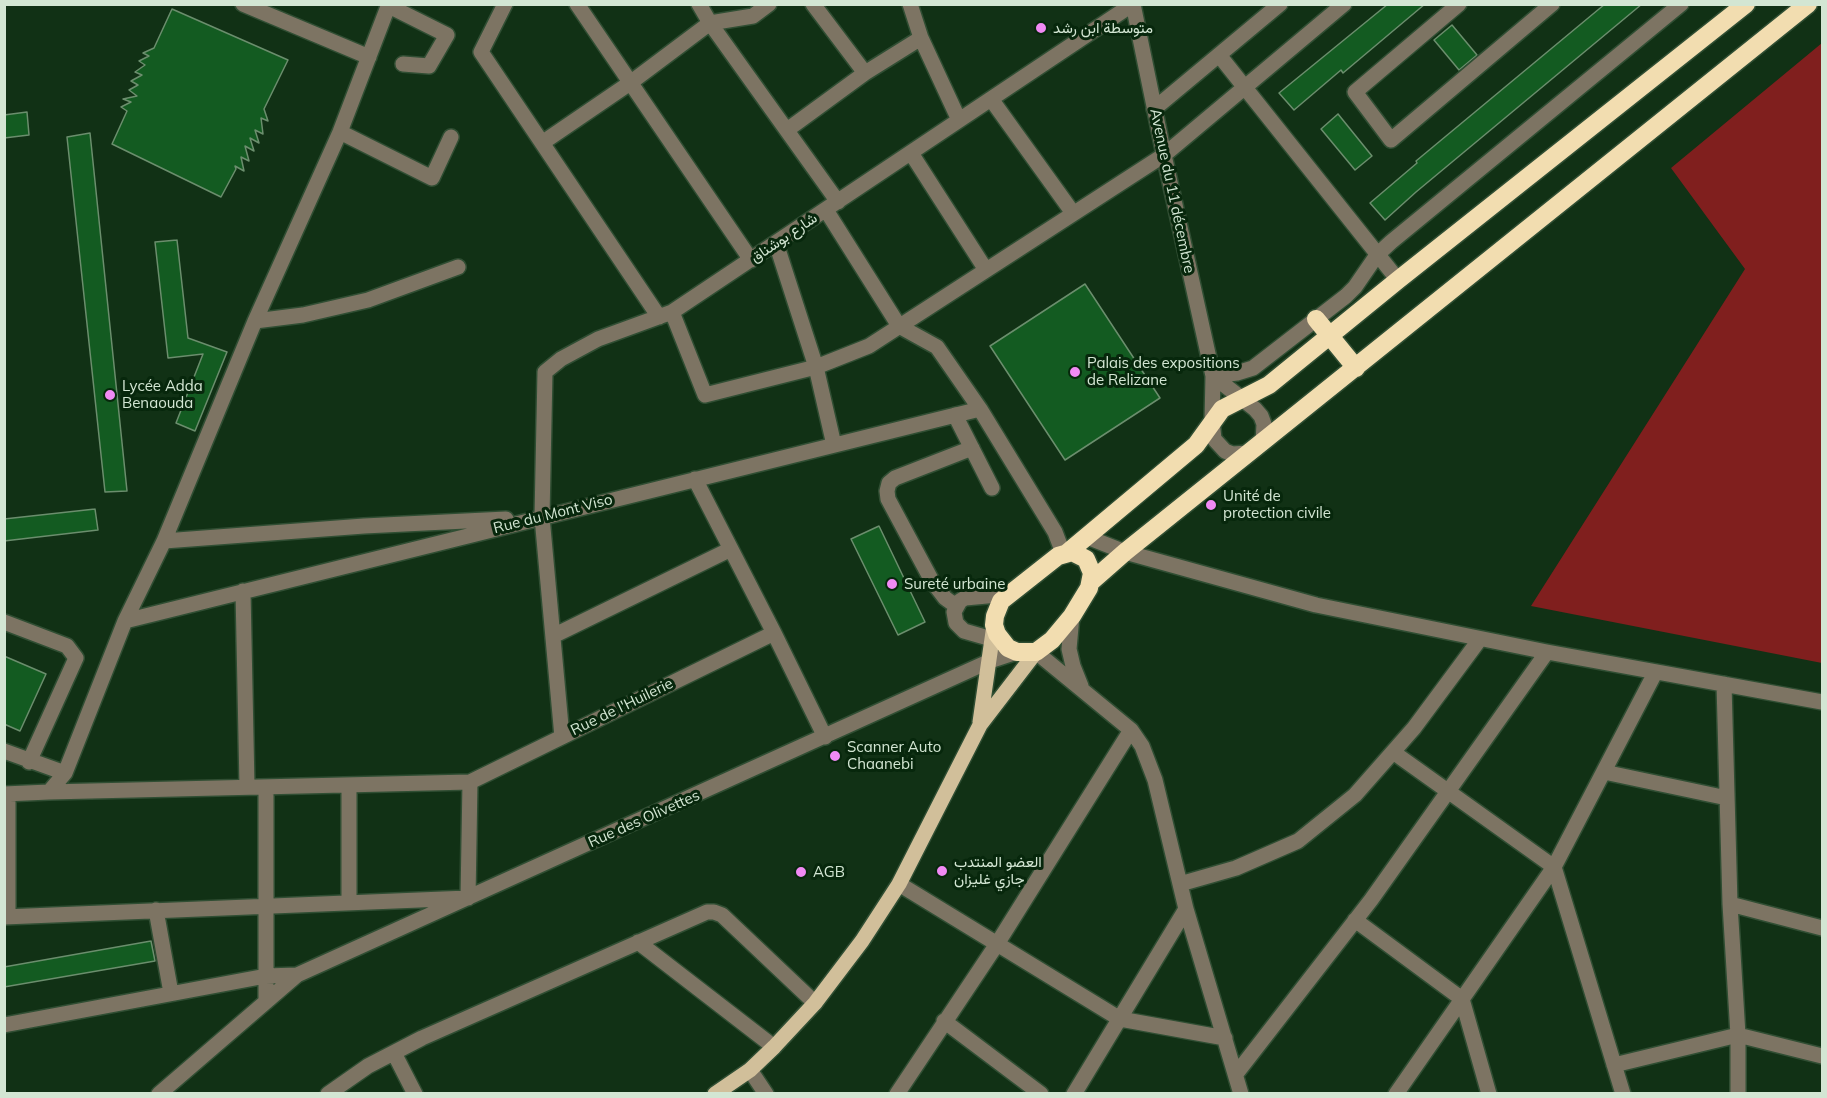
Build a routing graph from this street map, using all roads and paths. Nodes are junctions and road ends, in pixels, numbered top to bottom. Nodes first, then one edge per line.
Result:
1 (243, 4) edge
2 (505, 4) edge
3 (577, 4) edge
4 (699, 4) edge
5 (769, 4) edge
6 (813, 4) edge
7 (910, 4) edge
8 (1133, 4) edge
9 (1280, 4) edge
10 (1344, 4) edge
11 (1459, 4) edge
12 (1552, 4) edge
13 (1681, 4) edge
14 (1746, 4) edge
15 (1808, 4) edge
16 (389, 5) edge
17 (258, 8) edge
18 (710, 23) junction
19 (921, 38) junction
20 (1219, 55) junction
21 (369, 57) junction
22 (403, 64) dead end
23 (865, 73) junction
24 (630, 83) junction
25 (1244, 87) junction
26 (991, 99) junction
27 (1154, 109) junction
28 (959, 120) junction
29 (787, 130) junction
30 (340, 132) junction
31 (451, 137) dead end
32 (542, 143) junction
33 (911, 153) junction
34 (1164, 155) junction
35 (832, 206) junction
36 (1073, 213) junction
37 (776, 243) junction
38 (1377, 255) junction
39 (751, 260) junction
40 (458, 267) dead end
41 (986, 270) junction
42 (1398, 280) junction
43 (666, 315) junction
44 (1316, 319) junction
45 (255, 321) junction
46 (899, 326) junction
47 (1330, 335) junction
48 (816, 368) junction
49 (1356, 368) junction
50 (1213, 376) junction
51 (1241, 398) junction
52 (980, 409) junction
53 (955, 415) junction
54 (1212, 420) junction
55 (834, 445) junction
56 (972, 448) junction
57 (1256, 448) junction
58 (695, 479) junction
59 (992, 488) dead end
60 (542, 517) junction
61 (1087, 537) junction
62 (164, 541) junction
63 (731, 549) junction
64 (1125, 552) junction
65 (1065, 553) junction
66 (1092, 581) junction
67 (243, 591) junction
68 (1009, 594) junction
69 (956, 606) junction
70 (1072, 616) junction
71 (125, 621) junction
72 (4, 622) edge
73 (774, 633) junction
74 (553, 636) junction
75 (1480, 639) junction
76 (1002, 640) junction
77 (1036, 652) junction
78 (1547, 652) junction
79 (990, 661) junction
80 (1655, 673) junction
81 (1724, 684) junction
82 (1082, 688) junction
83 (1822, 702) edge
84 (980, 725) junction
85 (1131, 730) junction
86 (562, 737) junction
87 (825, 737) junction
88 (4, 751) edge
89 (1393, 752) junction
90 (29, 762) junction
91 (1604, 772) junction
92 (65, 773) junction
93 (470, 782) junction
94 (350, 784) junction
95 (247, 787) junction
96 (266, 787) junction
97 (48, 792) junction
98 (1448, 792) junction
99 (6, 794) edge
100 (1727, 798) junction
101 (1554, 867) junction
102 (899, 884) junction
103 (1180, 884) junction
104 (468, 898) junction
105 (349, 902) junction
106 (1730, 904) junction
107 (266, 906) junction
108 (1186, 909) junction
109 (156, 910) junction
110 (7, 916) edge
111 (1355, 920) junction
112 (1822, 928) edge
113 (638, 942) junction
114 (997, 944) junction
115 (297, 975) junction
116 (266, 976) junction
117 (171, 993) junction
118 (1462, 999) junction
119 (266, 1002) junction
120 (815, 1003) junction
121 (1120, 1019) junction
122 (944, 1021) junction
123 (7, 1026) edge
124 (1738, 1035) junction
125 (1225, 1038) junction
126 (774, 1047) junction
127 (394, 1053) junction
128 (1822, 1056) edge
129 (1614, 1065) junction
130 (750, 1070) junction
131 (1236, 1074) junction
132 (159, 1094) edge
133 (328, 1094) edge
134 (415, 1094) edge
135 (715, 1094) edge
136 (766, 1094) edge
137 (897, 1094) edge
138 (1041, 1094) edge
139 (1074, 1094) edge
140 (1241, 1094) edge
141 (1396, 1094) edge
142 (1490, 1094) edge
143 (1623, 1094) edge
144 (1738, 1094) edge

1 - 17 street
2 - 32 street
3 - 24 street
4 - 18 street
5 - 18 street
6 - 23 street
7 - 19 street
8 - 26 street, شارع بوشناق
8 - 27 street, Avenue du 11 décembre
9 - 20 street
10 - 25 street
11 - 12 street
13 - 38 street
14 - 42 highway
15 - 49 highway
16 - 21 street
16 - 22 street
17 - 21 street
18 - 24 street
18 - 29 street
19 - 23 street
19 - 28 street
20 - 25 street
20 - 27 street
21 - 30 street
23 - 29 street
24 - 32 street
24 - 39 street
25 - 34 street
25 - 38 street
26 - 28 street, شارع بوشناق
26 - 36 street
27 - 34 street, Avenue du 11 décembre
28 - 33 street, شارع بوشناق
29 - 35 street
30 - 31 street
30 - 45 street
32 - 43 street
33 - 35 street, شارع بوشناق
33 - 41 street
34 - 36 street
34 - 50 street, Avenue du 11 décembre
35 - 37 street, شارع بوشناق
35 - 46 street
36 - 41 street
37 - 39 street, شارع بوشناق
37 - 48 street
38 - 42 street
38 - 44 street
39 - 43 street, شارع بوشناق
40 - 45 street
41 - 46 street
42 - 47 highway
43 - 48 street
43 - 60 street, شارع بوشناق
44 - 47 highway
44 - 50 street
45 - 62 street
46 - 48 street
46 - 52 street
47 - 49 highway
47 - 51 highway
48 - 55 street
49 - 57 highway
50 - 51 street
50 - 54 street, Avenue du 11 décembre
51 - 54 highway
51 - 57 street
52 - 53 street, Rue du Mont Viso
52 - 65 street
53 - 55 street, Rue du Mont Viso
53 - 56 street
54 - 57 street
54 - 61 highway
55 - 58 street, Rue du Mont Viso
56 - 59 street
56 - 69 street
57 - 64 highway
58 - 60 street, Rue du Mont Viso
58 - 63 street
60 - 62 street
60 - 67 street, Rue du Mont Viso
60 - 74 street
61 - 64 street
61 - 65 highway
62 - 71 street
63 - 73 street
63 - 74 street
64 - 66 highway
64 - 75 street
65 - 66 highway
65 - 68 highway
66 - 70 highway
67 - 71 street, Rue du Mont Viso
67 - 95 street
68 - 69 street
68 - 76 highway
69 - 76 street
70 - 77 highway
70 - 82 street
71 - 92 street
72 - 90 street
73 - 86 street, Rue de l'Huilerie
73 - 87 street
74 - 86 street
75 - 78 street
75 - 89 street
76 - 77 highway
76 - 79 street, Rue des Olivettes
76 - 79 main road
77 - 82 street
77 - 84 main road
78 - 80 street
78 - 98 street
79 - 84 main road
79 - 87 street, Rue des Olivettes
80 - 81 street
80 - 91 street
81 - 83 street
81 - 100 street
82 - 85 street
84 - 102 main road
85 - 103 street
85 - 114 street
86 - 93 street, Rue de l'Huilerie
87 - 104 street, Rue des Olivettes
88 - 90 street
89 - 98 street
89 - 103 street
90 - 92 street
91 - 100 street
91 - 101 street
92 - 97 street
93 - 94 street
93 - 104 street
94 - 96 street
94 - 105 street
95 - 96 street
95 - 97 street
96 - 107 street
97 - 99 street
98 - 101 street
98 - 111 street
99 - 110 street
100 - 106 street
101 - 118 street
101 - 129 street
102 - 114 street
102 - 120 main road
103 - 108 street
104 - 105 street
104 - 115 street, Rue des Olivettes
105 - 107 street
106 - 112 street
106 - 124 street
107 - 109 street
107 - 116 street
108 - 121 street
108 - 125 street
109 - 110 street
109 - 117 street
111 - 118 street
111 - 131 street
113 - 120 street
113 - 126 street
113 - 127 street
114 - 121 street
114 - 122 street
115 - 116 street
115 - 119 street
116 - 117 street
116 - 119 street
117 - 123 street
118 - 141 street
118 - 142 street
119 - 132 street
120 - 126 main road
121 - 125 street
121 - 139 street
122 - 137 street
122 - 138 street
124 - 128 street
124 - 129 street
124 - 144 street
125 - 131 street
126 - 130 main road
127 - 133 street
127 - 134 street
129 - 143 street
130 - 135 main road
130 - 136 street
131 - 140 street

